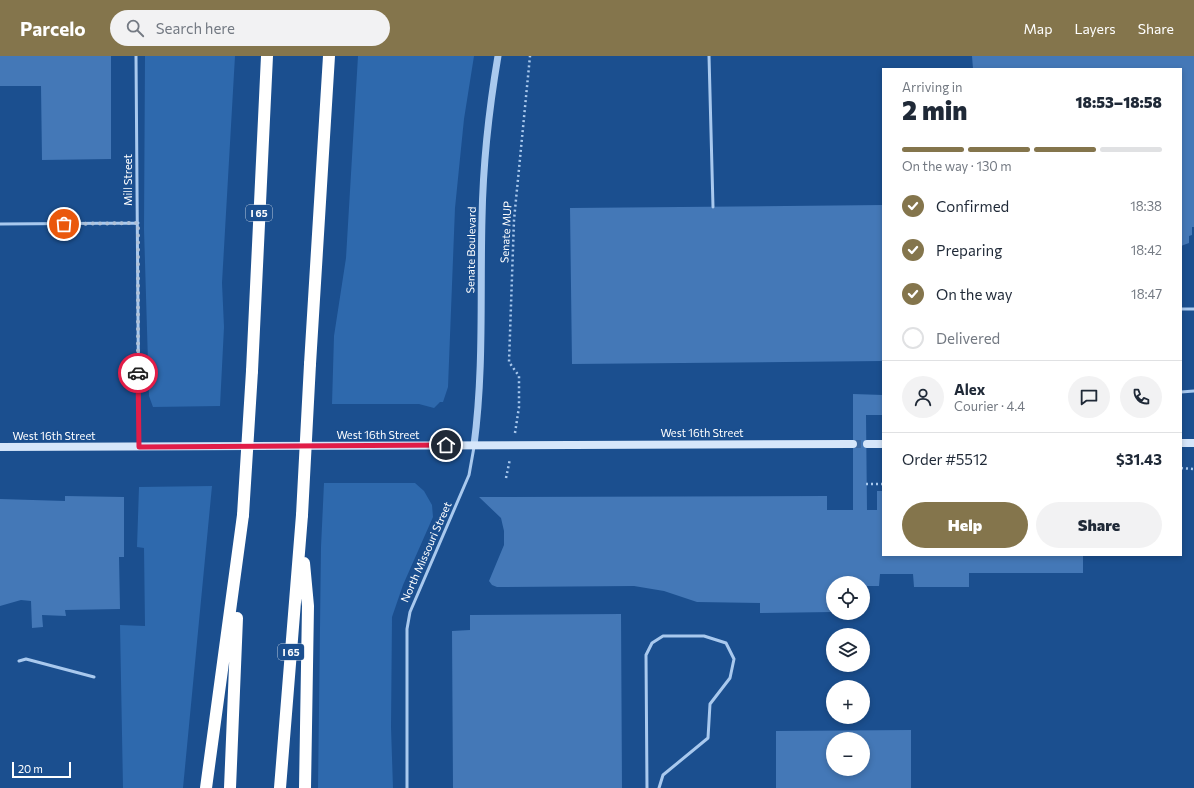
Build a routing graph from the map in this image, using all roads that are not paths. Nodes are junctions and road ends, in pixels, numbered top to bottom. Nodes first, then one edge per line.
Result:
1 (136, 56) edge
2 (267, 56) edge
3 (329, 56) edge
4 (498, 56) edge
5 (709, 56) edge
6 (714, 207) dead end
7 (138, 223) junction
8 (0, 224) edge
9 (1182, 309) edge
10 (1194, 309) edge
11 (1182, 392) edge
12 (1194, 392) edge
13 (1182, 442) edge
14 (1194, 443) edge
15 (853, 444) tunnel mouth
16 (868, 444) tunnel mouth
17 (882, 444) edge
18 (474, 445) junction
19 (0, 447) edge
20 (139, 447) junction
21 (301, 528) junction
22 (239, 551) junction
23 (19, 661) dead end
24 (94, 677) dead end
25 (206, 788) edge
26 (230, 788) edge
27 (280, 788) edge
28 (305, 788) edge
29 (407, 788) edge
30 (647, 788) edge
31 (659, 788) edge

1 - 7 lane, Mill Street
2 - 22 highway, I 65, bridge
3 - 21 highway, I 65, bridge
4 - 18 street, Senate Boulevard
5 - 6 lane
7 - 8 lane
7 - 20 lane, Mill Street
9 - 10 lane
11 - 12 lane
13 - 14 main road
15 - 18 main road, West 16th Street
16 - 17 main road
18 - 20 main road, West 16th Street
18 - 29 lane, North Missouri Street
19 - 20 main road, West 16th Street
21 - 27 highway, I 65
21 - 28 highway
22 - 25 highway
22 - 26 highway, I 65
23 - 24 lane
30 - 31 lane

